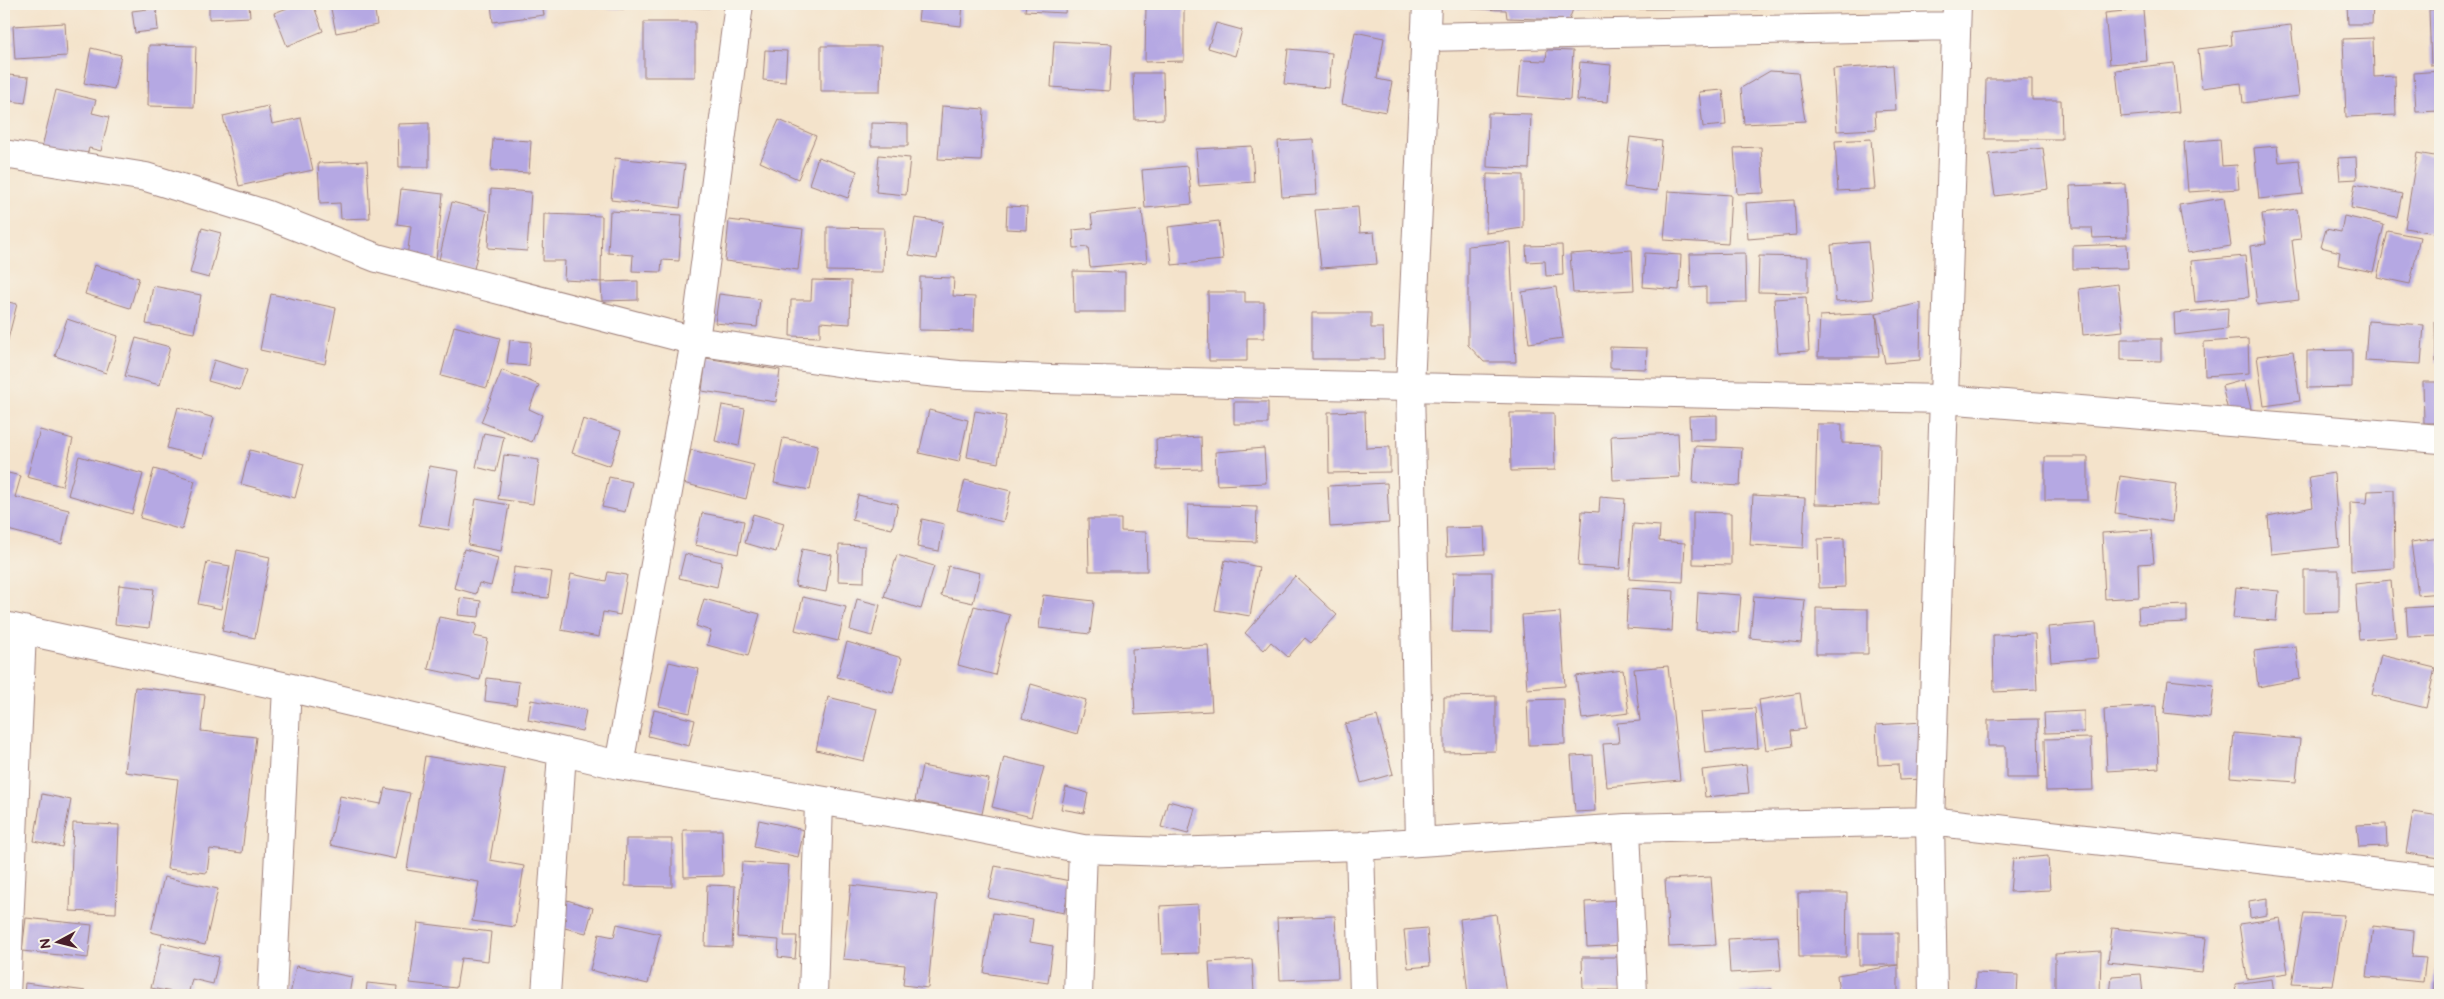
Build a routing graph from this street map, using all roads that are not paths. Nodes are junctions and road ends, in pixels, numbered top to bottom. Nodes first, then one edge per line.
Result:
1 (739, 4) edge
2 (1427, 4) edge
3 (1956, 15) edge
4 (1424, 37) junction
5 (4, 154) edge
6 (695, 341) junction
7 (1410, 387) junction
8 (1944, 399) junction
9 (2440, 439) edge
10 (13, 629) edge
11 (288, 687) junction
12 (562, 752) junction
13 (619, 765) junction
14 (820, 802) junction
15 (1930, 821) junction
16 (1626, 828) junction
17 (1420, 842) junction
18 (1360, 846) junction
19 (1083, 849) junction
20 (2440, 880) edge
21 (6, 995) edge
22 (272, 995) edge
23 (546, 995) edge
24 (813, 995) edge
25 (1078, 995) edge
26 (1364, 995) edge
27 (1634, 995) edge
28 (1933, 995) edge

1 - 6 street
2 - 4 street
3 - 4 street
3 - 8 street
4 - 7 street
5 - 6 street
6 - 7 street
6 - 13 street
7 - 8 street
7 - 17 street
8 - 9 street
8 - 15 street
10 - 11 street
10 - 21 street
11 - 12 street
11 - 22 street
12 - 13 street
12 - 23 street
13 - 14 street
14 - 19 street
14 - 24 street
15 - 16 street
15 - 20 street
15 - 28 street
16 - 17 street
16 - 27 street
17 - 18 street
18 - 19 street
18 - 26 street
19 - 25 street

